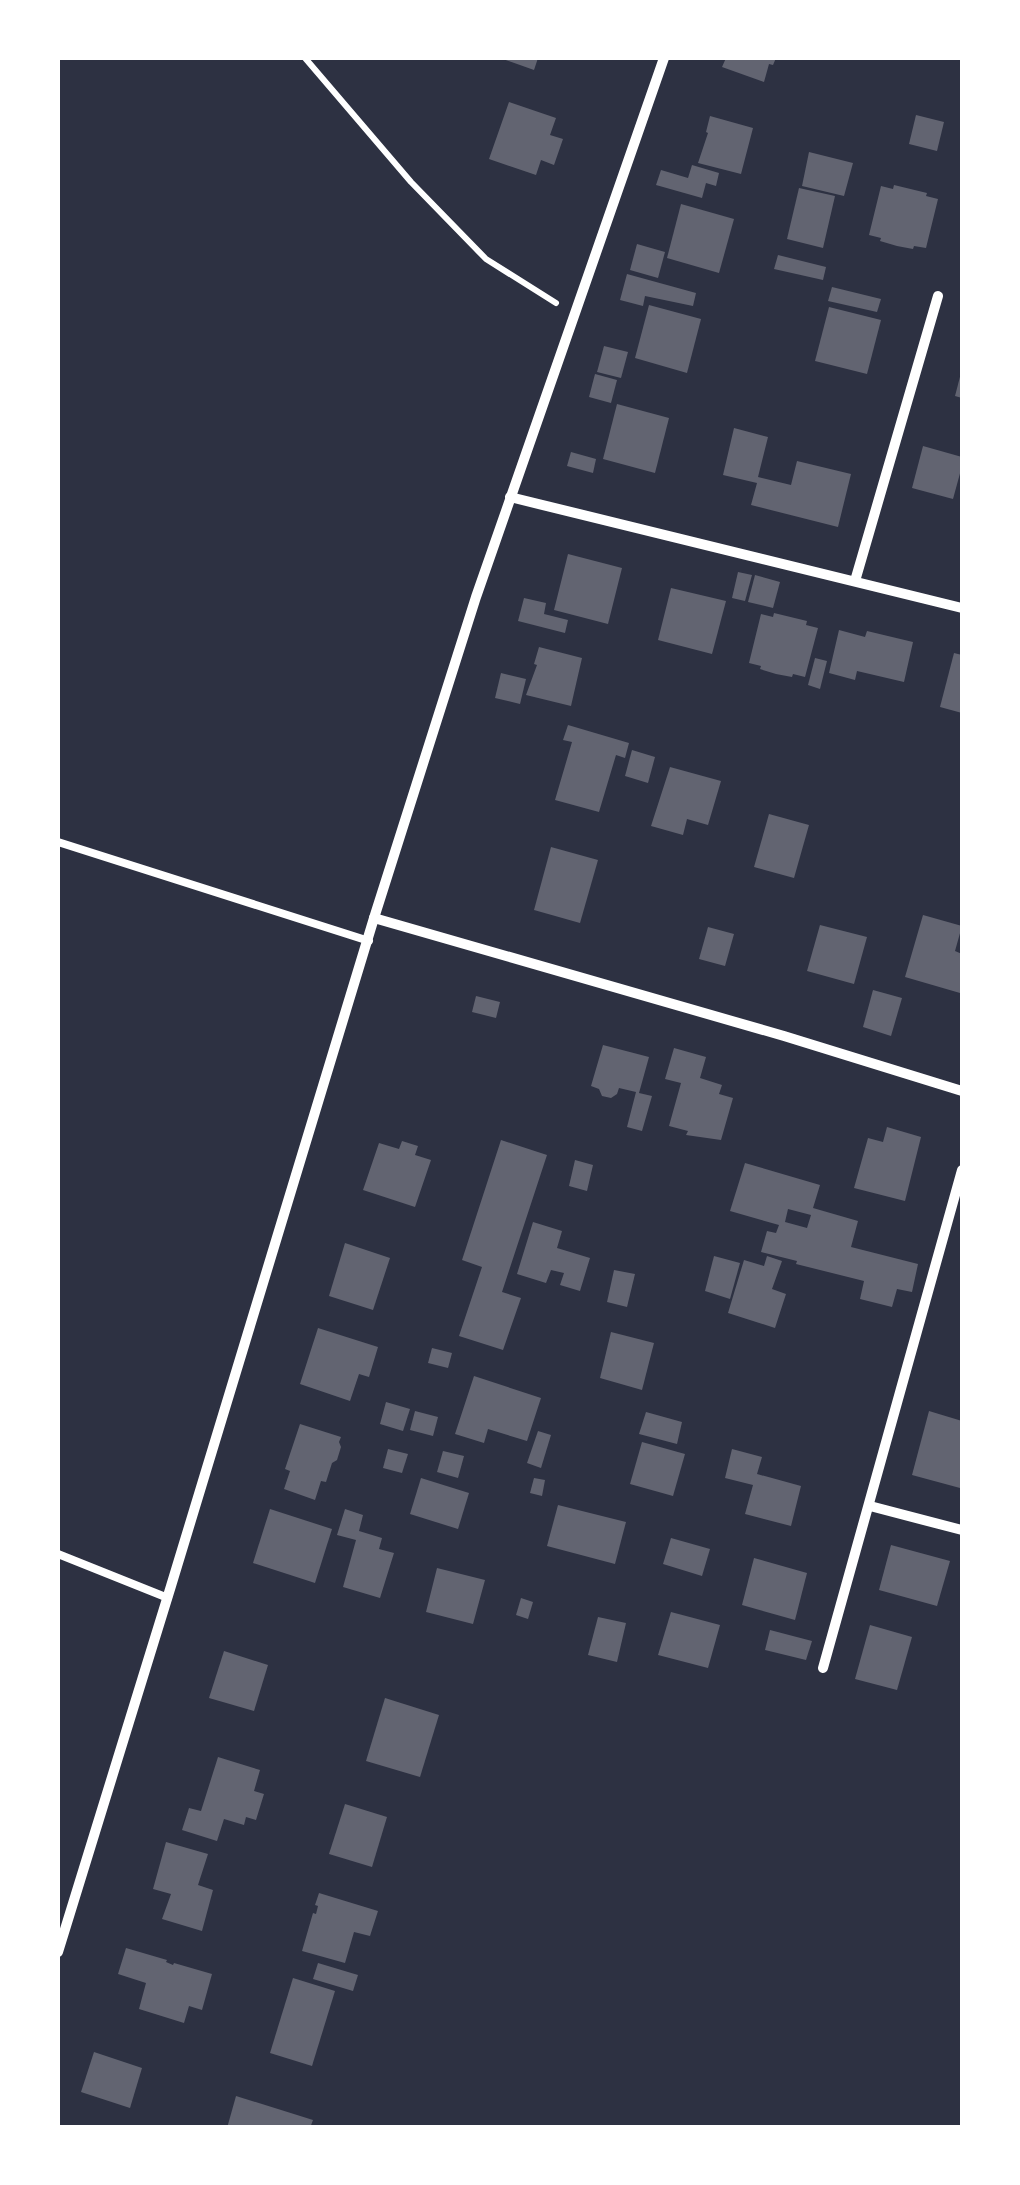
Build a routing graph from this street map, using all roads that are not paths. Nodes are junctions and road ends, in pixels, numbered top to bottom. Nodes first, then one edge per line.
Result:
1 (664, 58) edge
2 (938, 296) dead end
3 (510, 497) junction
4 (855, 581) junction
5 (962, 608) edge
6 (58, 842) edge
7 (374, 918) junction
8 (369, 941) junction
9 (962, 1092) edge
10 (962, 1170) edge
11 (870, 1506) junction
12 (962, 1530) edge
13 (58, 1554) edge
14 (168, 1598) junction
15 (823, 1668) dead end
16 (58, 1952) edge

1 - 3 street
2 - 4 street
3 - 4 street
3 - 7 street
4 - 5 street
6 - 8 lane
7 - 8 street
7 - 9 street
8 - 14 street
10 - 11 street
11 - 12 street
11 - 15 street
13 - 14 lane
14 - 16 street

